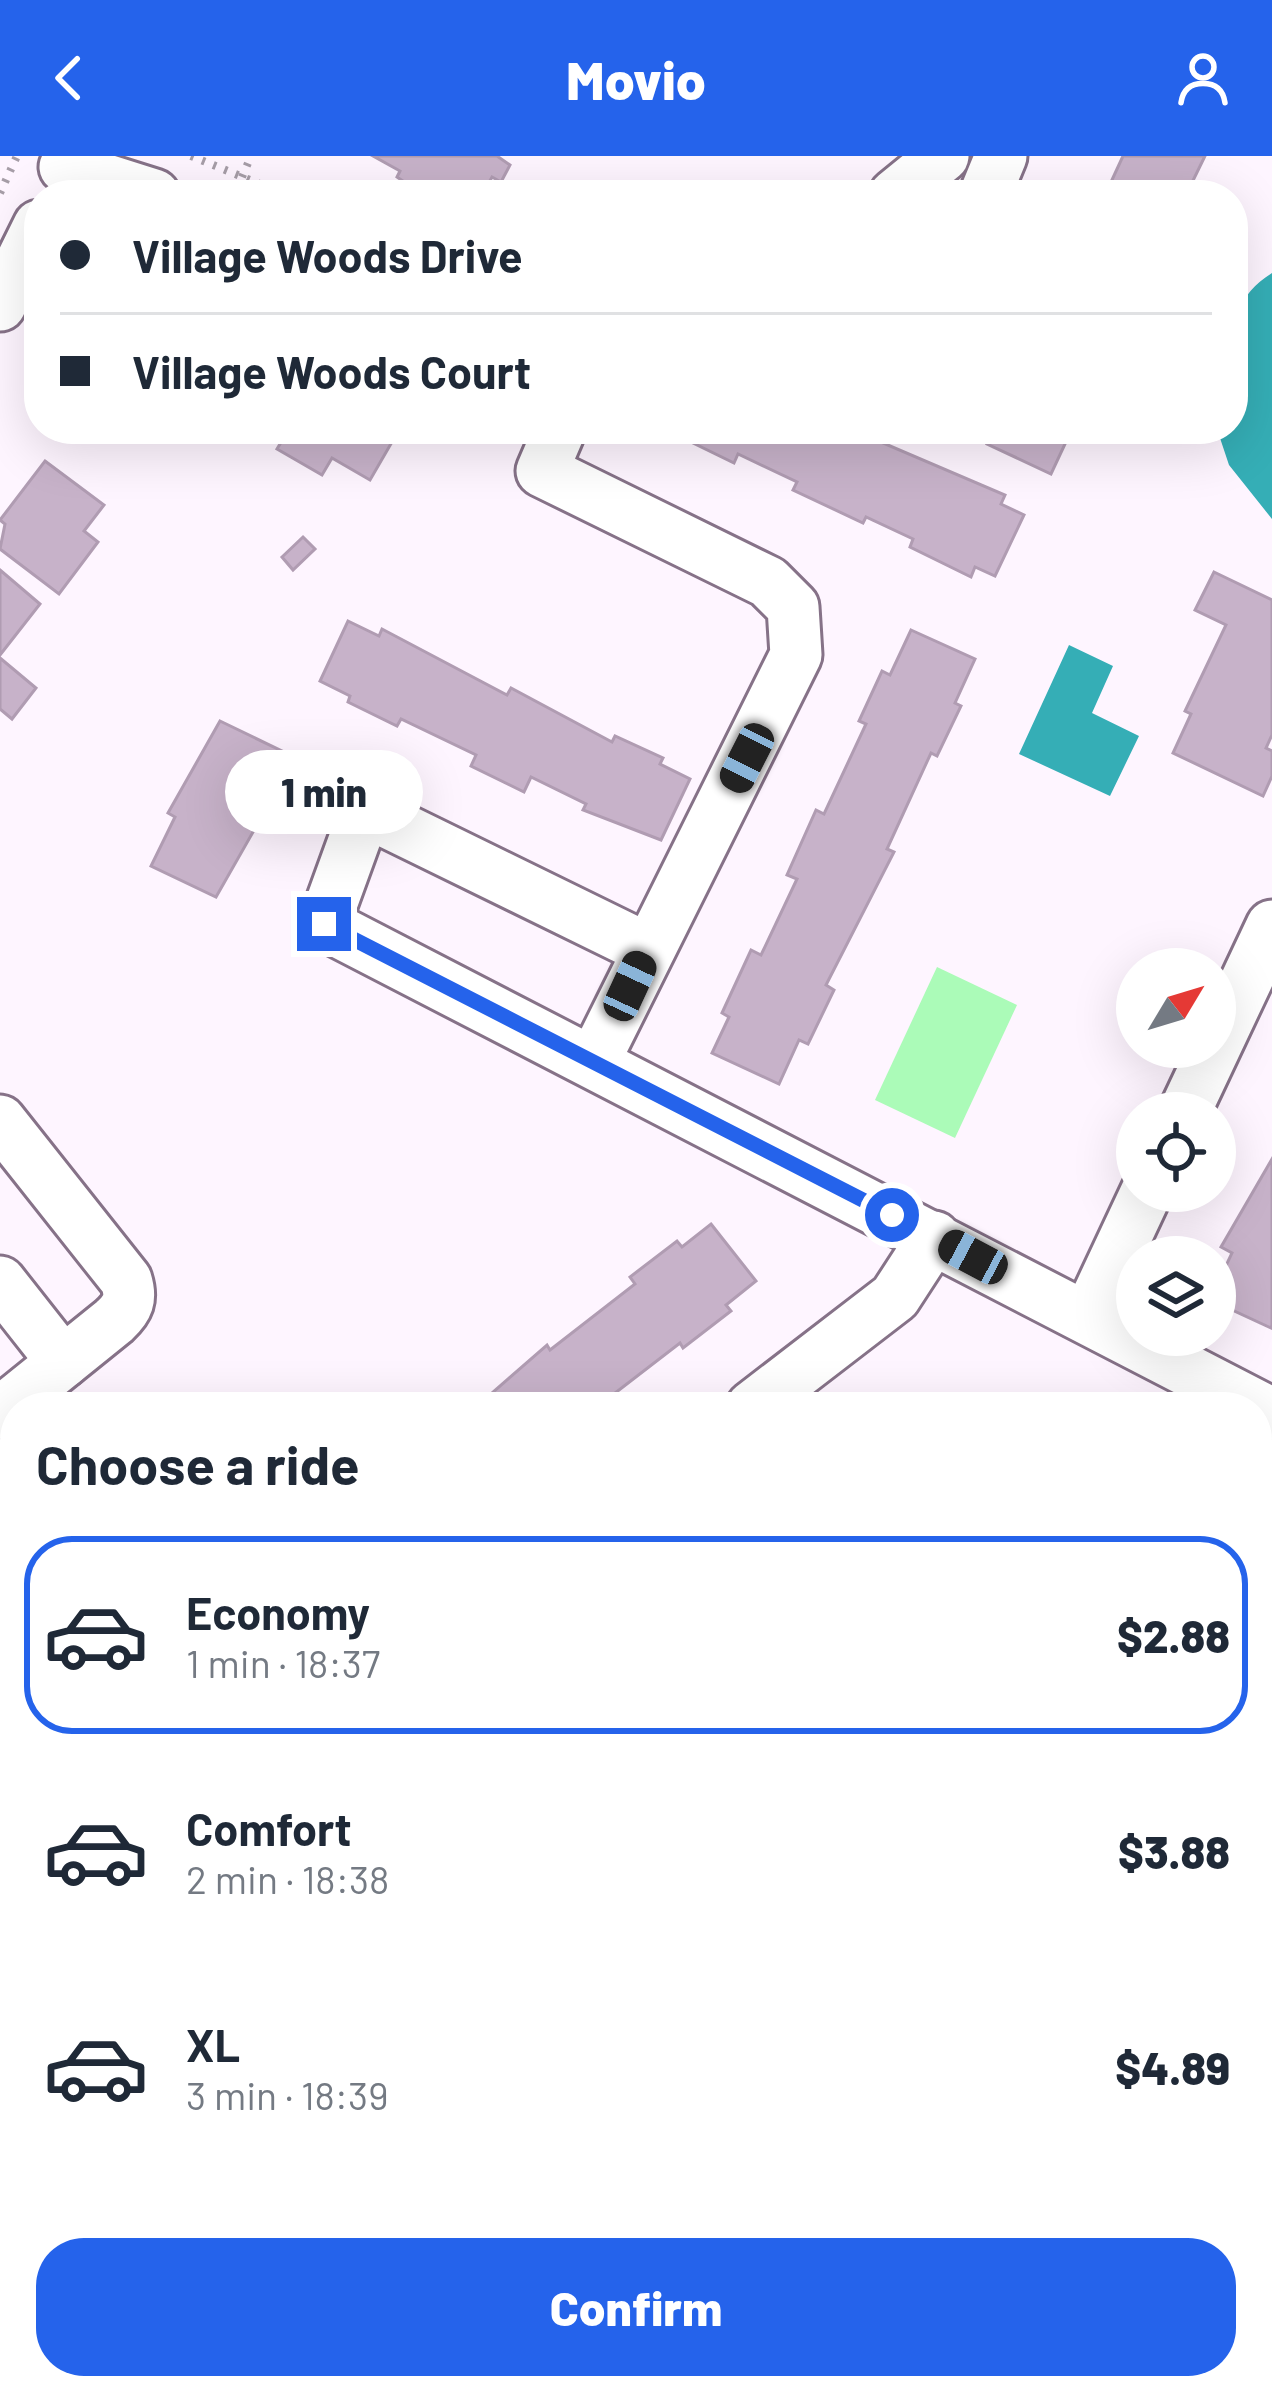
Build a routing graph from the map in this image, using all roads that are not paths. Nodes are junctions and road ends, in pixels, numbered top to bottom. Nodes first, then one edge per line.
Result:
1 (943, 156) edge
2 (51, 169) edge
3 (95, 180) edge
4 (914, 180) edge
5 (24, 256) edge
6 (0, 304) edge
7 (554, 444) edge
8 (1272, 926) edge
9 (647, 949) junction
10 (594, 1061) junction
11 (1194, 1092) edge
12 (0, 1121) edge
13 (1137, 1212) edge
14 (934, 1237) junction
15 (0, 1282) edge
16 (1088, 1317) junction
17 (63, 1362) junction
18 (26, 1392) edge
19 (772, 1392) edge
20 (1230, 1392) edge

1 - 4 street
2 - 3 street
5 - 6 street
7 - 9 street
8 - 11 street
9 - 10 street
9 - 10 street
10 - 14 street
12 - 17 street
13 - 16 street
14 - 16 street
14 - 19 street
15 - 17 street
16 - 20 street
17 - 18 street

